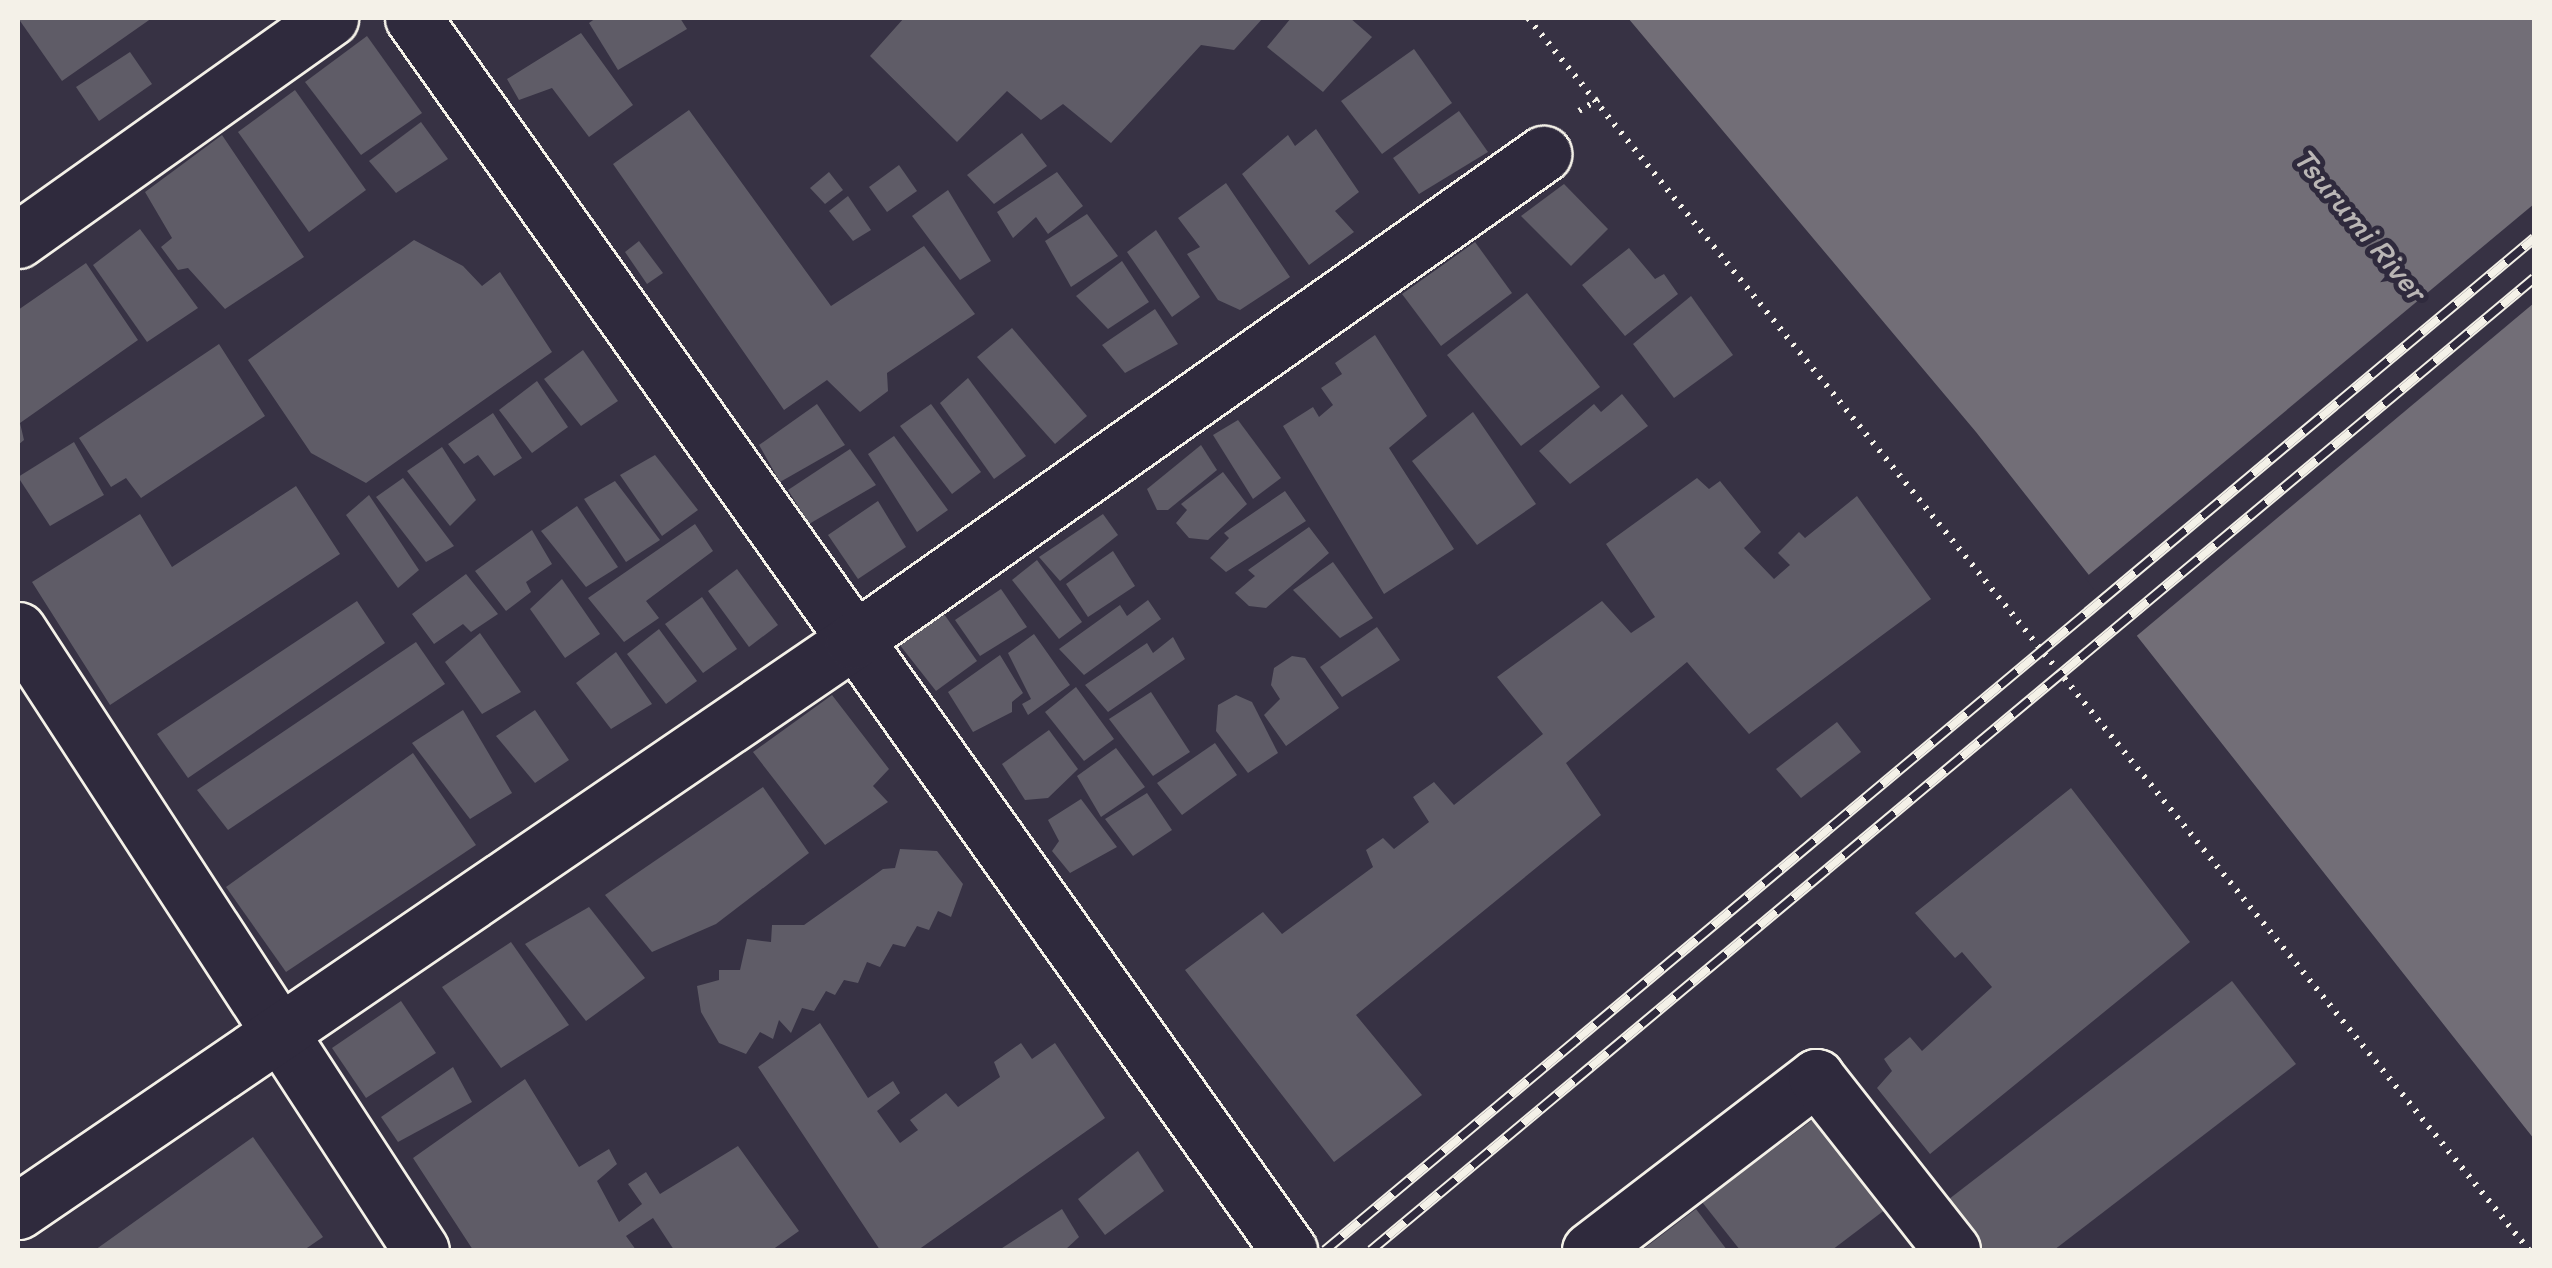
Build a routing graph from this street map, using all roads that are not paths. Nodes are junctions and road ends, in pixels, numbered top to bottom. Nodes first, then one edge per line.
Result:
1 (330, 18) edge
2 (413, 18) edge
3 (1544, 154) dead end
4 (18, 240) edge
5 (18, 630) edge
6 (853, 640) junction
7 (280, 1030) junction
8 (18, 1211) edge
9 (1263, 1241) edge
10 (421, 1250) edge
11 (1590, 1250) edge
12 (1952, 1250) edge

1 - 4 street
2 - 6 street
3 - 6 street
5 - 7 street
6 - 7 street
6 - 9 street
7 - 8 street
7 - 10 street
11 - 12 street

